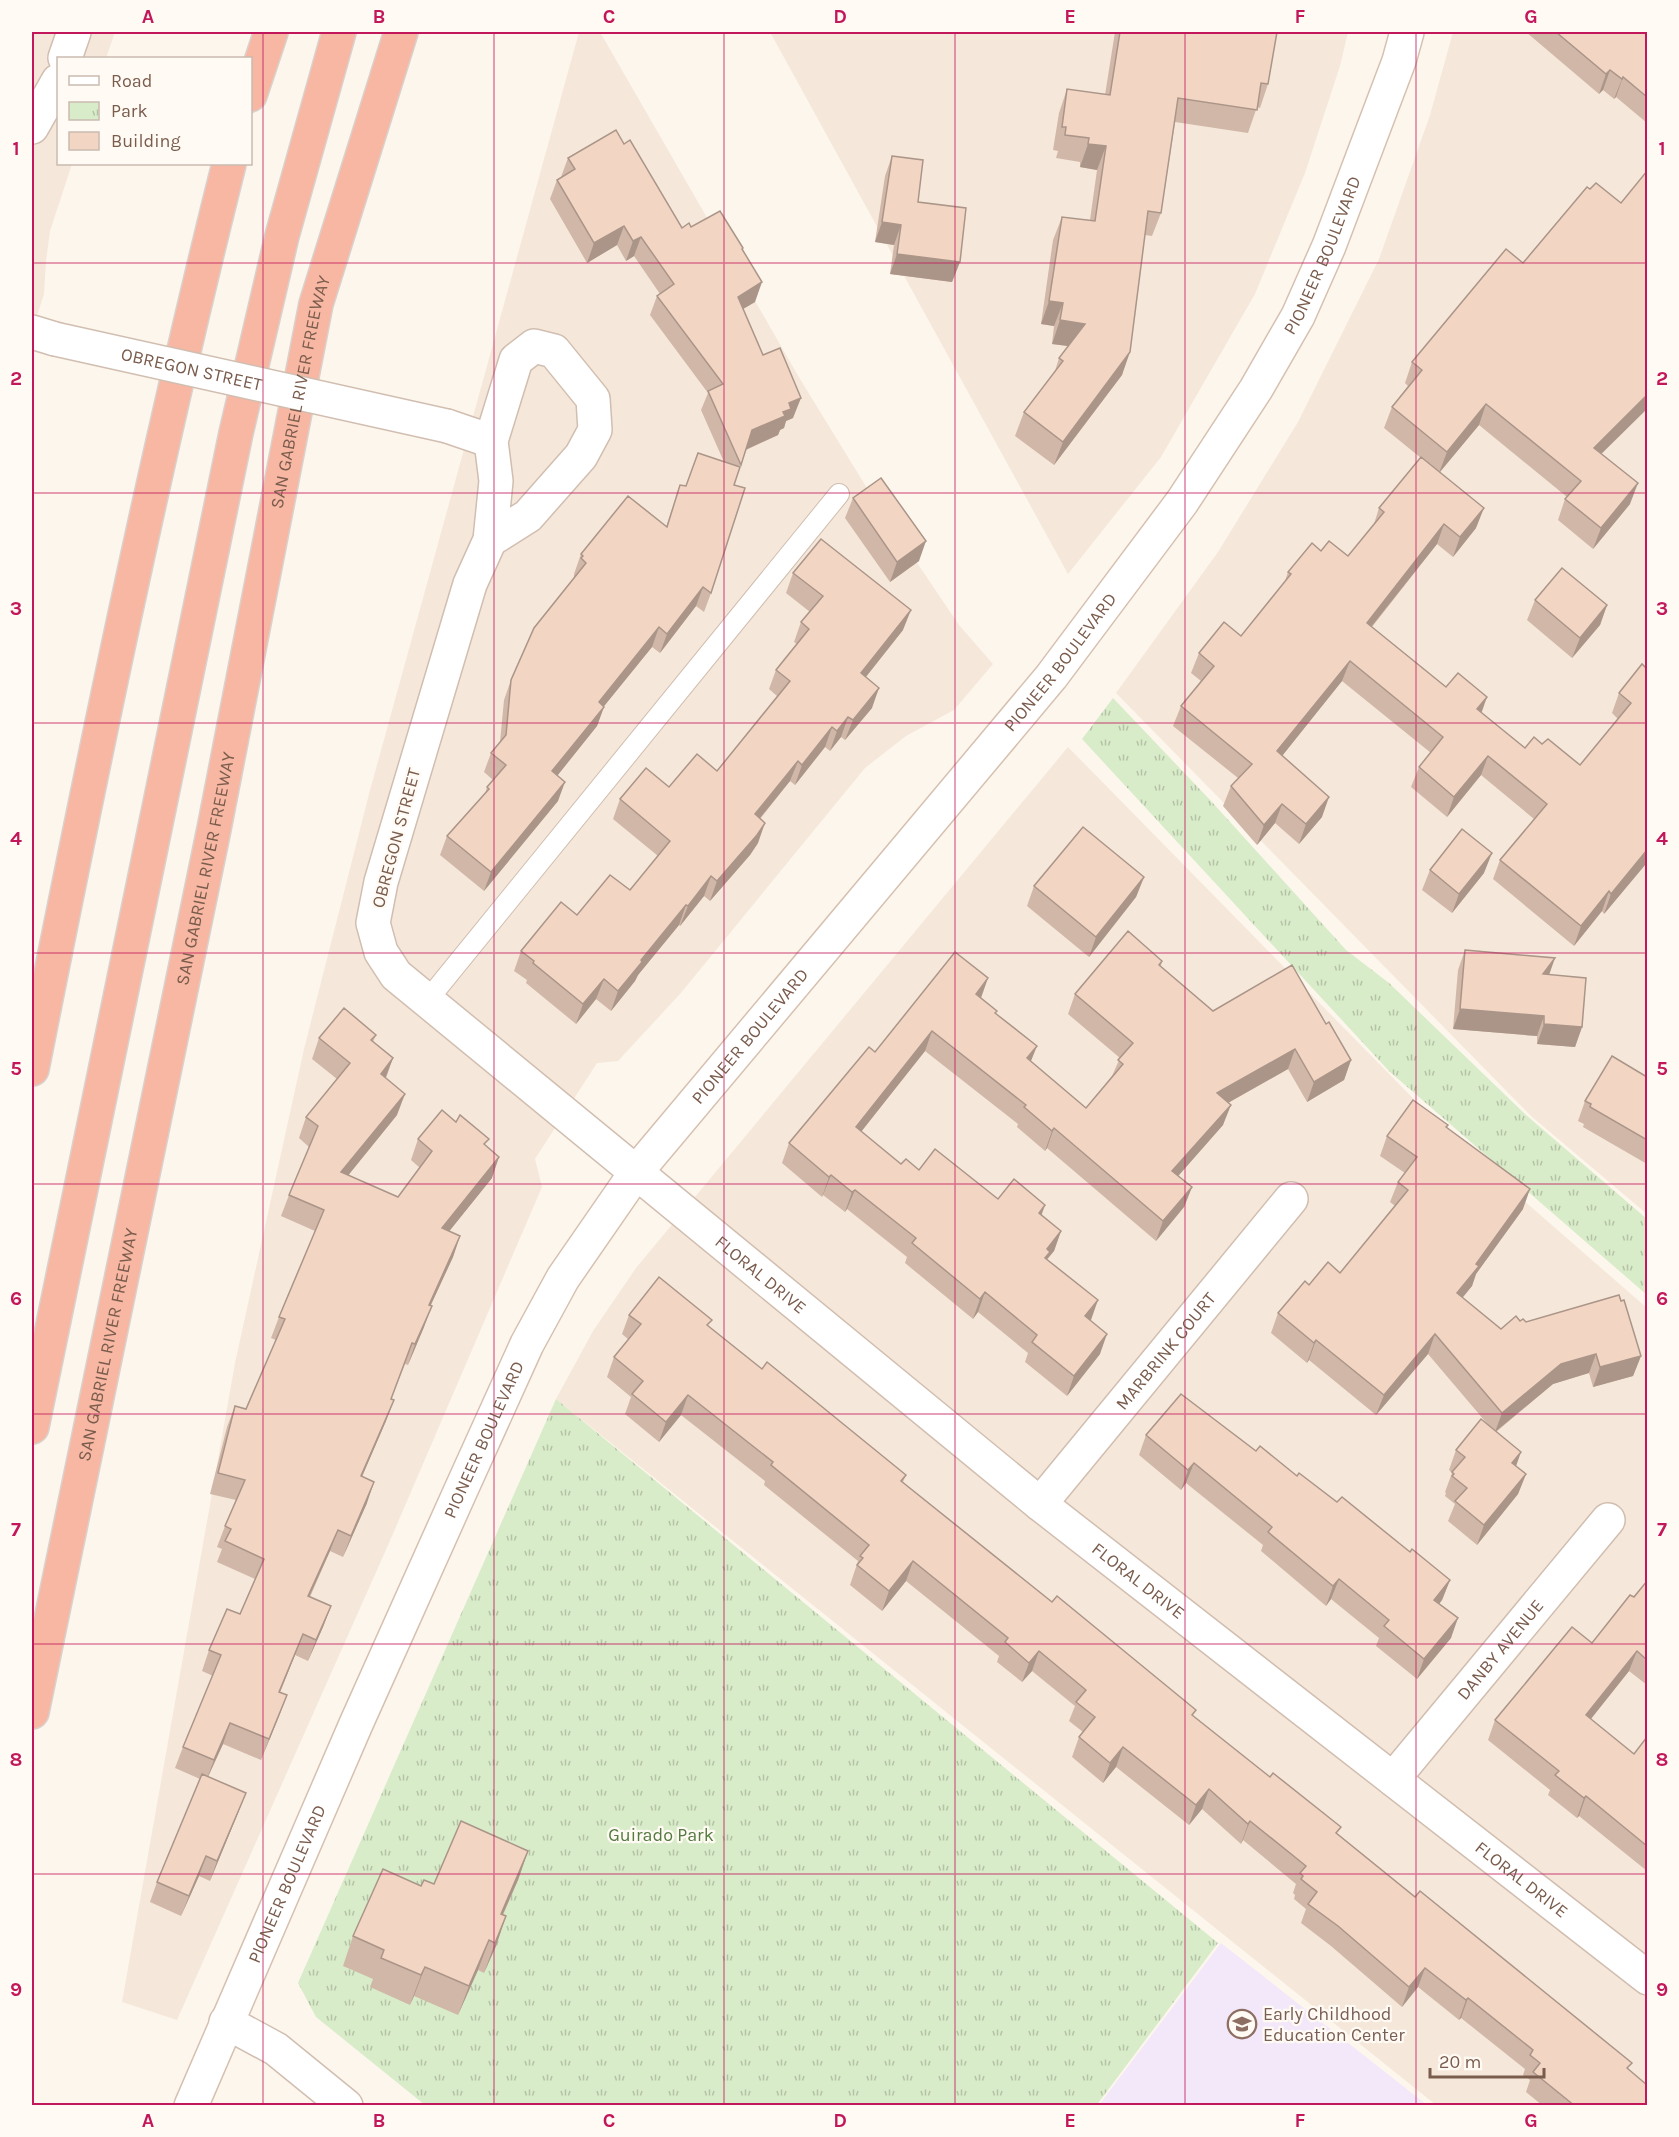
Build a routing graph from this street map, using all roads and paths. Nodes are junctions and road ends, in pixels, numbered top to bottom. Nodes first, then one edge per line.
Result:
1 (74, 32) edge
2 (271, 32) edge
3 (321, 32) edge
4 (339, 32) edge
5 (401, 32) edge
6 (1407, 32) edge
7 (66, 57) edge
8 (57, 83) edge
9 (252, 89) edge
10 (32, 127) edge
11 (229, 165) edge
12 (44, 335) edge
13 (490, 441) junction
14 (838, 494) dead end
15 (490, 540) junction
16 (426, 1002) junction
17 (32, 1069) edge
18 (637, 1172) junction
19 (1291, 1198) dead end
20 (32, 1329) edge
21 (32, 1427) edge
22 (1040, 1504) junction
23 (1608, 1520) dead end
24 (32, 1712) edge
25 (1393, 1779) junction
26 (1647, 1978) edge
27 (226, 2022) junction
28 (191, 2106) edge
29 (346, 2106) edge

1 - 7 street
2 - 9 highway
3 - 20 highway
4 - 21 highway
5 - 24 highway, SAN GABRIEL RIVER FREEWAY
6 - 18 street, PIONEER BOULEVARD
8 - 10 street
11 - 17 highway
12 - 13 street, OBREGON STREET, bridge
13 - 15 street, OBREGON STREET
13 - 15 street, OBREGON STREET
14 - 16 lane
15 - 16 street, OBREGON STREET
16 - 18 street, OBREGON STREET
18 - 22 street, FLORAL DRIVE
18 - 27 street, PIONEER BOULEVARD
19 - 22 street, MARBRINK COURT
22 - 25 street, FLORAL DRIVE
23 - 25 street, DANBY AVENUE
25 - 26 street, FLORAL DRIVE
27 - 28 street, PIONEER BOULEVARD
27 - 29 street

